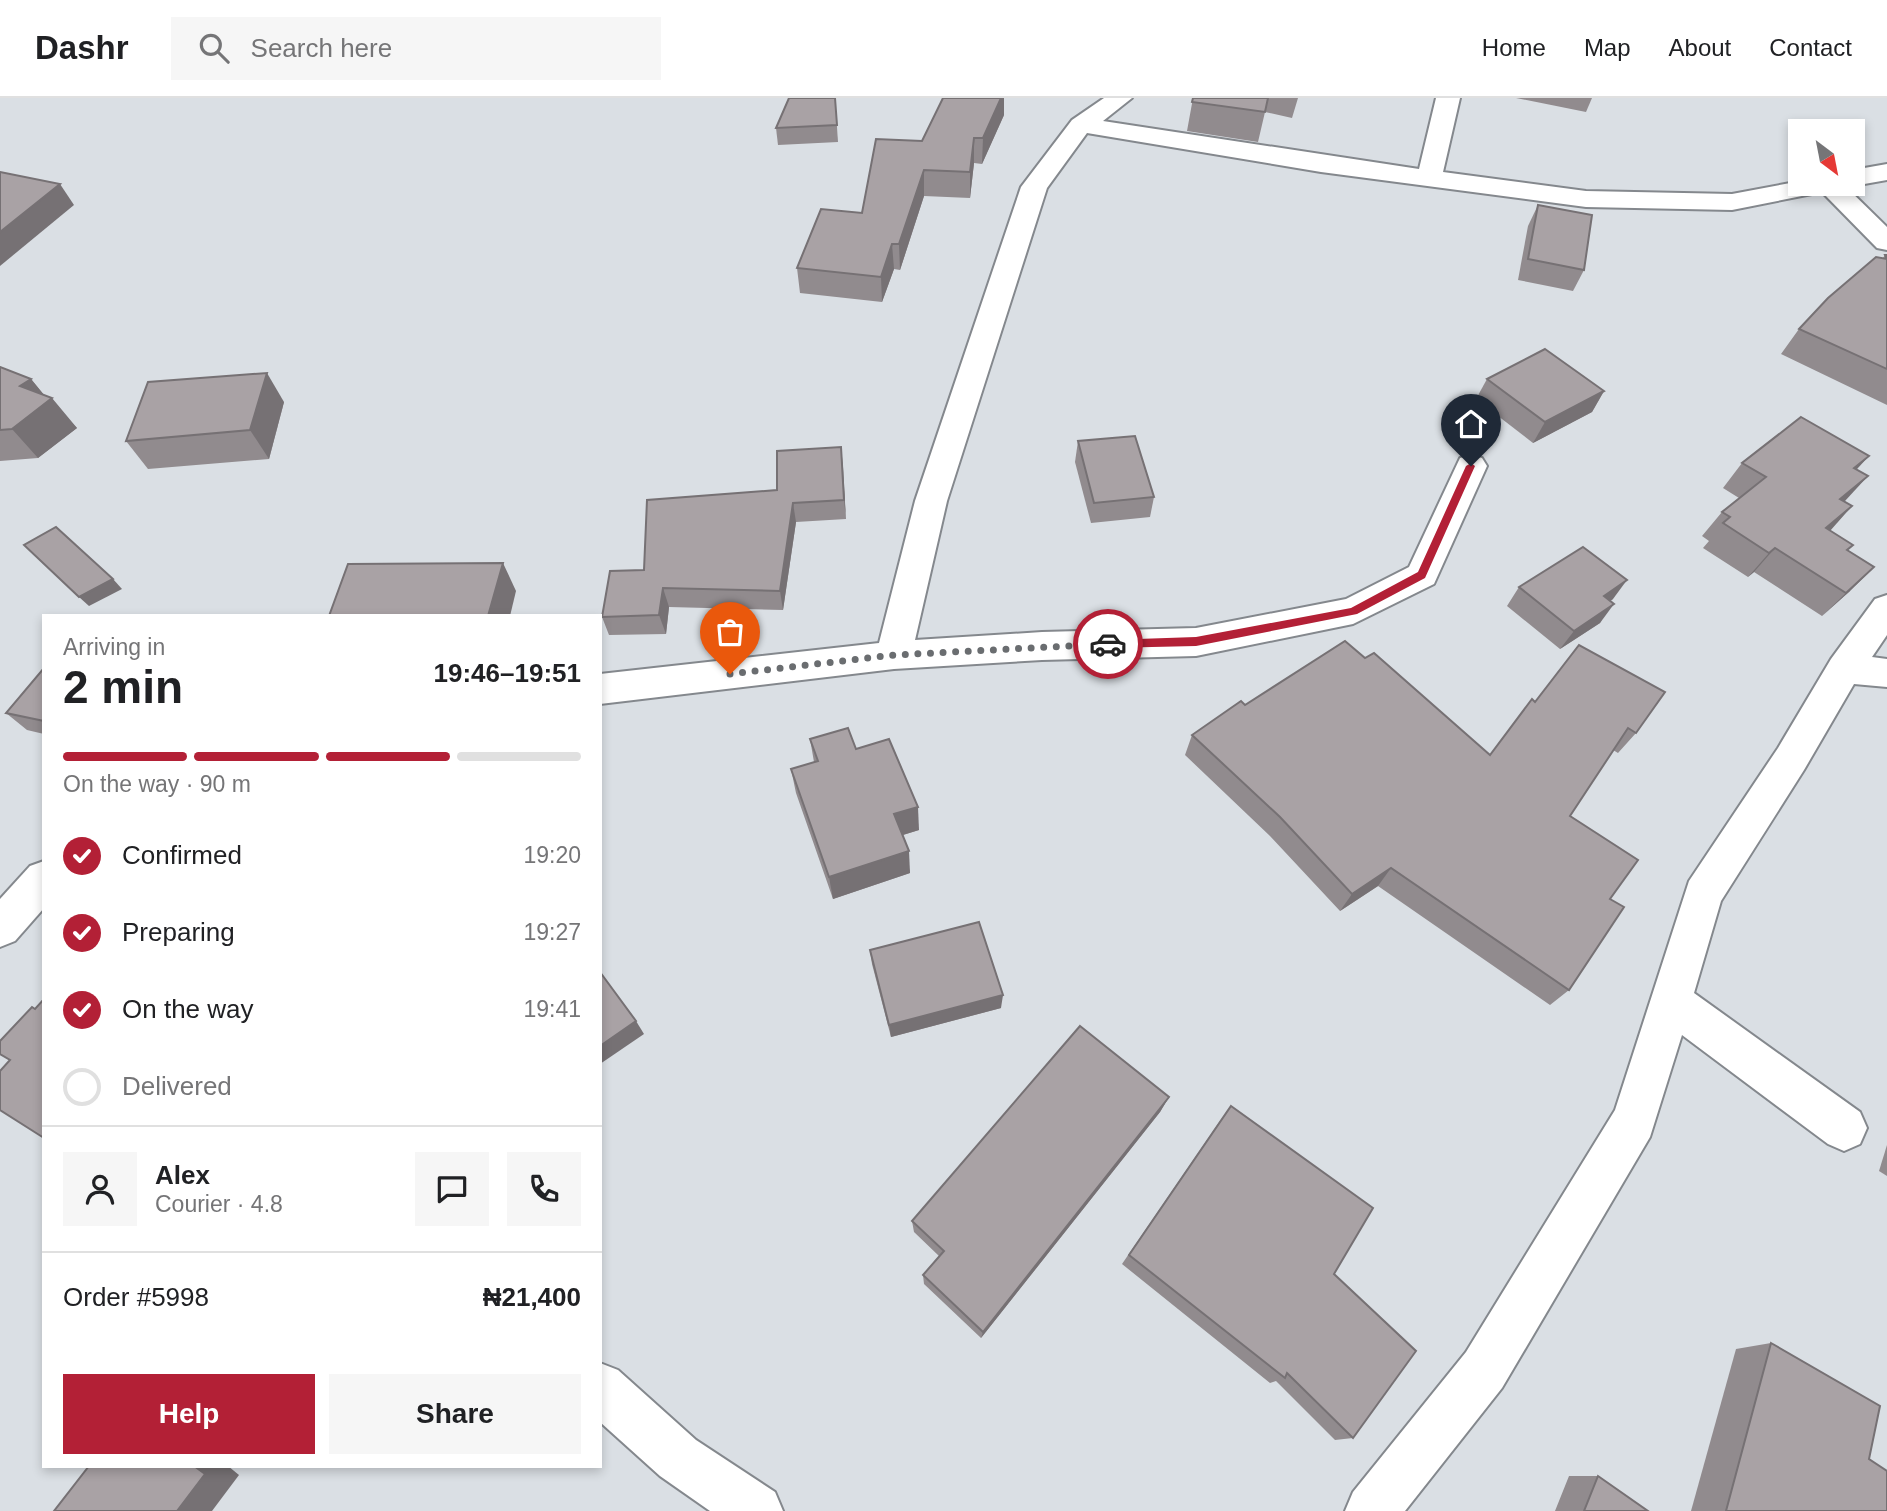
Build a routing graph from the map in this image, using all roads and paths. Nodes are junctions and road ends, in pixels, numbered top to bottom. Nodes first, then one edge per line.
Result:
1 (1120, 98) edge
2 (1448, 98) edge
3 (1081, 125) junction
4 (1887, 172) edge
5 (1866, 176) edge
6 (1429, 179) junction
7 (1788, 191) edge
8 (1841, 196) edge
9 (1887, 242) edge
10 (1471, 466) dead end
11 (1887, 608) edge
12 (894, 655) junction
13 (1844, 669) junction
14 (1887, 673) edge
15 (602, 689) edge
16 (42, 881) edge
17 (0, 928) edge
18 (1671, 1001) junction
19 (1844, 1128) dead end
20 (602, 1390) edge
21 (756, 1511) edge
22 (1372, 1511) edge

1 - 3 street
2 - 6 street
3 - 6 street
3 - 12 street
4 - 5 street
6 - 7 street
8 - 9 street
10 - 12 street
11 - 13 street
12 - 15 street
13 - 14 street
13 - 18 street
16 - 17 street
18 - 19 street
18 - 22 street
20 - 21 street

